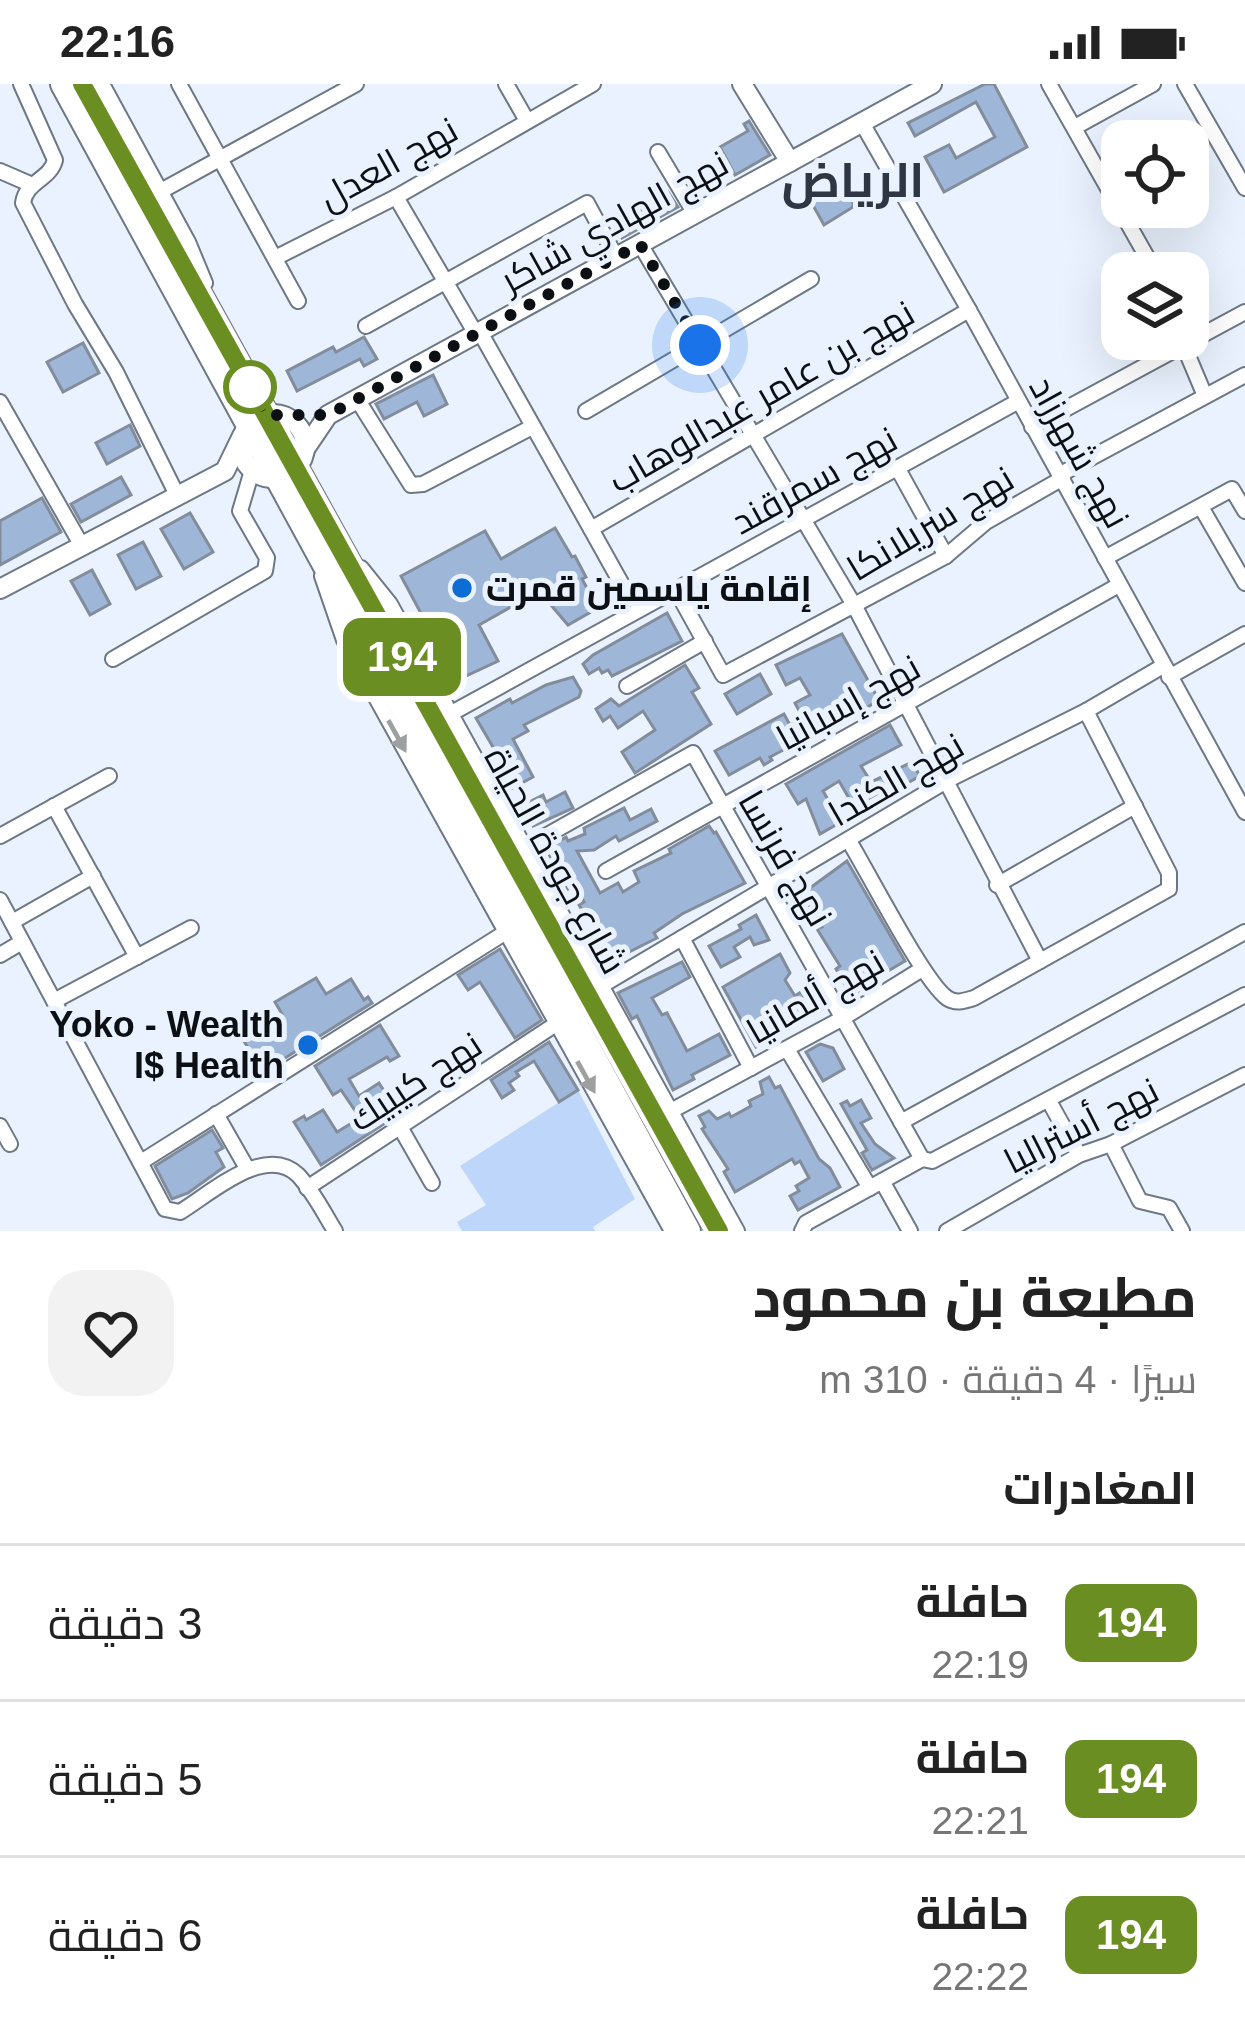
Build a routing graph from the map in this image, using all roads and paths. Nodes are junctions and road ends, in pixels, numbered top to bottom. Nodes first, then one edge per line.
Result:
1 (21, 84) edge
2 (63, 84) edge
3 (82, 84) edge
4 (102, 84) edge
5 (179, 84) edge
6 (356, 84) edge
7 (506, 84) edge
8 (593, 84) edge
9 (742, 84) edge
10 (1049, 84) edge
11 (1154, 84) edge
12 (1185, 84) edge
13 (926, 86) edge
14 (526, 119) junction
15 (862, 123) junction
16 (1075, 127) junction
17 (1245, 146) edge
18 (658, 152) dead end
19 (1228, 155) junction
20 (220, 160) junction
21 (790, 162) junction
22 (0, 171) edge
23 (30, 184) junction
24 (1245, 188) edge
25 (161, 191) junction
26 (396, 197) junction
27 (695, 214) junction
28 (640, 244) junction
29 (1144, 252) edge
30 (616, 257) junction
31 (275, 258) junction
32 (811, 279) dead end
33 (446, 282) junction
34 (298, 301) dead end
35 (969, 310) junction
36 (1245, 312) edge
37 (365, 326) dead end
38 (1209, 329) edge
39 (478, 333) junction
40 (226, 345) junction
41 (700, 345) junction
42 (1150, 360) edge
43 (1190, 360) edge
44 (1245, 375) edge
45 (1205, 396) junction
46 (357, 399) junction
47 (0, 402) edge
48 (1017, 402) junction
49 (586, 412) dead end
50 (328, 415) junction
51 (260, 424) junction
52 (532, 427) junction
53 (1032, 427) junction
54 (752, 436) junction
55 (898, 469) junction
56 (278, 470) junction
57 (225, 471) junction
58 (1061, 477) junction
59 (177, 495) junction
60 (1201, 507) junction
61 (1245, 511) edge
62 (804, 521) junction
63 (591, 529) junction
64 (82, 546) junction
65 (329, 550) junction
66 (946, 556) junction
67 (1105, 558) junction
68 (1245, 583) edge
69 (1119, 585) junction
70 (0, 589) edge
71 (625, 590) dead end
72 (676, 590) junction
73 (854, 605) junction
74 (1245, 634) edge
75 (705, 641) junction
76 (112, 659) dead end
77 (1166, 672) junction
78 (627, 686) dead end
79 (904, 704) junction
80 (1086, 711) junction
81 (450, 714) junction
82 (109, 776) dead end
83 (948, 780) junction
84 (54, 806) junction
85 (722, 806) junction
86 (1135, 806) junction
87 (1245, 812) edge
88 (0, 836) edge
89 (849, 841) junction
90 (526, 847) junction
91 (606, 871) dead end
92 (93, 876) junction
93 (997, 885) junction
94 (769, 888) junction
95 (0, 900) edge
96 (12, 922) junction
97 (191, 928) dead end
98 (506, 932) junction
99 (1245, 932) edge
100 (682, 938) junction
101 (22, 942) junction
102 (0, 955) edge
103 (137, 956) junction
104 (1040, 962) junction
105 (922, 969) junction
106 (601, 986) junction
107 (1245, 995) edge
108 (54, 1001) junction
109 (842, 1018) junction
110 (556, 1024) junction
111 (787, 1049) junction
112 (751, 1068) junction
113 (1245, 1076) edge
114 (400, 1091) dead end
115 (1049, 1100) junction
116 (671, 1111) junction
117 (216, 1114) junction
118 (414, 1117) junction
119 (901, 1122) junction
120 (0, 1126) edge
121 (400, 1127) junction
122 (10, 1144) dead end
123 (1111, 1144) junction
124 (1079, 1155) junction
125 (922, 1159) junction
126 (141, 1162) junction
127 (248, 1171) junction
128 (432, 1183) dead end
129 (876, 1184) junction
130 (307, 1188) junction
131 (671, 1230) edge
132 (335, 1231) edge
133 (688, 1231) edge
134 (719, 1231) edge
135 (737, 1231) edge
136 (802, 1231) edge
137 (910, 1231) edge
138 (946, 1231) edge
139 (1182, 1231) edge

1 - 23 street
2 - 51 highway, شارع جودة الحياة
3 - 40 highway, شارع جودة الحياة
4 - 25 street
5 - 20 street
6 - 20 street
7 - 14 street
8 - 14 street, نهج العدل
9 - 21 street
10 - 16 street
11 - 16 street
12 - 19 street
13 - 15 street, نهج الهادي شاكر
14 - 26 street, نهج العدل
15 - 21 street, نهج الهادي شاكر
15 - 35 street, نهج شهرزاد
16 - 29 street
17 - 19 street
18 - 27 street
19 - 24 street
20 - 25 street
20 - 31 street
21 - 27 street, نهج الهادي شاكر
22 - 23 street
23 - 59 street
25 - 40 street
26 - 31 street, نهج العدل
26 - 33 street, نهج بن عامر عبدالوهاب
27 - 28 street, نهج الهادي شاكر
28 - 30 street, نهج الهادي شاكر
28 - 41 street
30 - 33 street
30 - 39 street, نهج الهادي شاكر
31 - 34 street
32 - 41 street
33 - 37 street
33 - 39 street, نهج بن عامر عبدالوهاب
35 - 48 street, نهج شهرزاد
35 - 54 street, نهج بن عامر عبدالوهاب
36 - 38 street
39 - 46 street, نهج الهادي شاكر
39 - 52 street, نهج بن عامر عبدالوهاب
40 - 51 highway, شارع جودة الحياة
41 - 49 street
41 - 54 street
42 - 53 street
43 - 45 street
44 - 45 street, نهج سريلانكا
45 - 58 street, نهج سريلانكا
46 - 50 street, نهج الهادي شاكر
46 - 52 street
47 - 64 street
48 - 53 street, نهج شهرزاد
48 - 55 street, نهج سمرقند
50 - 51 street
50 - 56 street
51 - 56 highway, شارع جودة الحياة
51 - 56 street
51 - 57 street
52 - 63 street, نهج بن عامر عبدالوهاب
53 - 58 street, نهج شهرزاد
54 - 62 street
54 - 63 street, نهج بن عامر عبدالوهاب
55 - 62 street, نهج سمرقند
55 - 66 street
56 - 57 street
56 - 65 highway, شارع جودة الحياة
56 - 76 street
57 - 59 street
58 - 66 street, نهج سريلانكا
58 - 67 street, نهج شهرزاد
59 - 64 street
60 - 61 street
60 - 67 street
60 - 68 street
62 - 72 street, نهج سمرقند
62 - 73 street
63 - 71 street
64 - 70 street
65 - 81 street
65 -> 98 street
65 - 133 highway, شارع جودة الحياة
65 - 134 highway, شارع جودة الحياة
66 - 73 street, نهج سريلانكا
67 - 69 street, نهج شهرزاد
69 - 77 street, نهج شهرزاد
69 - 79 street, نهج إسبانيا
72 - 75 street, نهج سريلانكا
72 - 81 street, نهج سمرقند
73 - 75 street, نهج سريلانكا
73 - 79 street
74 - 77 street, نهج الكندا
75 - 78 street
77 - 80 street, نهج الكندا
77 - 87 street, نهج شهرزاد
79 - 83 street
79 - 85 street, نهج إسبانيا
80 - 83 street, نهج الكندا
80 - 86 street
81 - 90 street
82 - 84 street
83 - 89 street, نهج الكندا
83 - 93 street
84 - 88 street
84 - 92 street
85 - 90 street, نهج فرنسا
85 - 91 street, نهج إسبانيا
85 - 94 street, نهج فرنسا
86 - 93 street
86 - 104 street
89 - 94 street, نهج الكندا
89 - 105 street, نهج ألمانيا
90 - 106 street
92 - 96 street
92 - 103 street
93 - 104 street
94 - 100 street, نهج الكندا
94 - 109 street, نهج فرنسا
95 - 96 street
96 - 101 street
97 - 103 street
98 - 110 street
98 - 117 street
99 - 119 street
100 - 106 street, نهج الكندا
100 - 112 street
101 - 102 street
101 - 108 street
103 - 108 street
104 - 105 street
105 - 109 street, نهج ألمانيا
106 - 116 street
107 - 115 street
108 - 126 street
109 - 111 street, نهج ألمانيا
109 - 119 street, نهج فرنسا
110 - 118 street, نهج كيبيك
110 -> 131 street
111 - 112 street, نهج ألمانيا
111 - 129 street
112 - 116 street, نهج ألمانيا
113 - 123 street, نهج أستراليا
114 - 118 lane
115 - 124 street
115 - 125 street
116 - 135 street
117 - 126 street
117 - 127 street
118 - 121 street, نهج كيبيك
119 - 125 street, نهج فرنسا
120 - 122 street
121 - 128 street
121 - 130 street, نهج كيبيك
123 - 124 street, نهج أستراليا
123 - 139 street
124 - 138 street, نهج أستراليا
125 - 129 street
126 - 127 street
127 - 130 street
129 - 136 street
129 - 137 street
130 - 132 street

